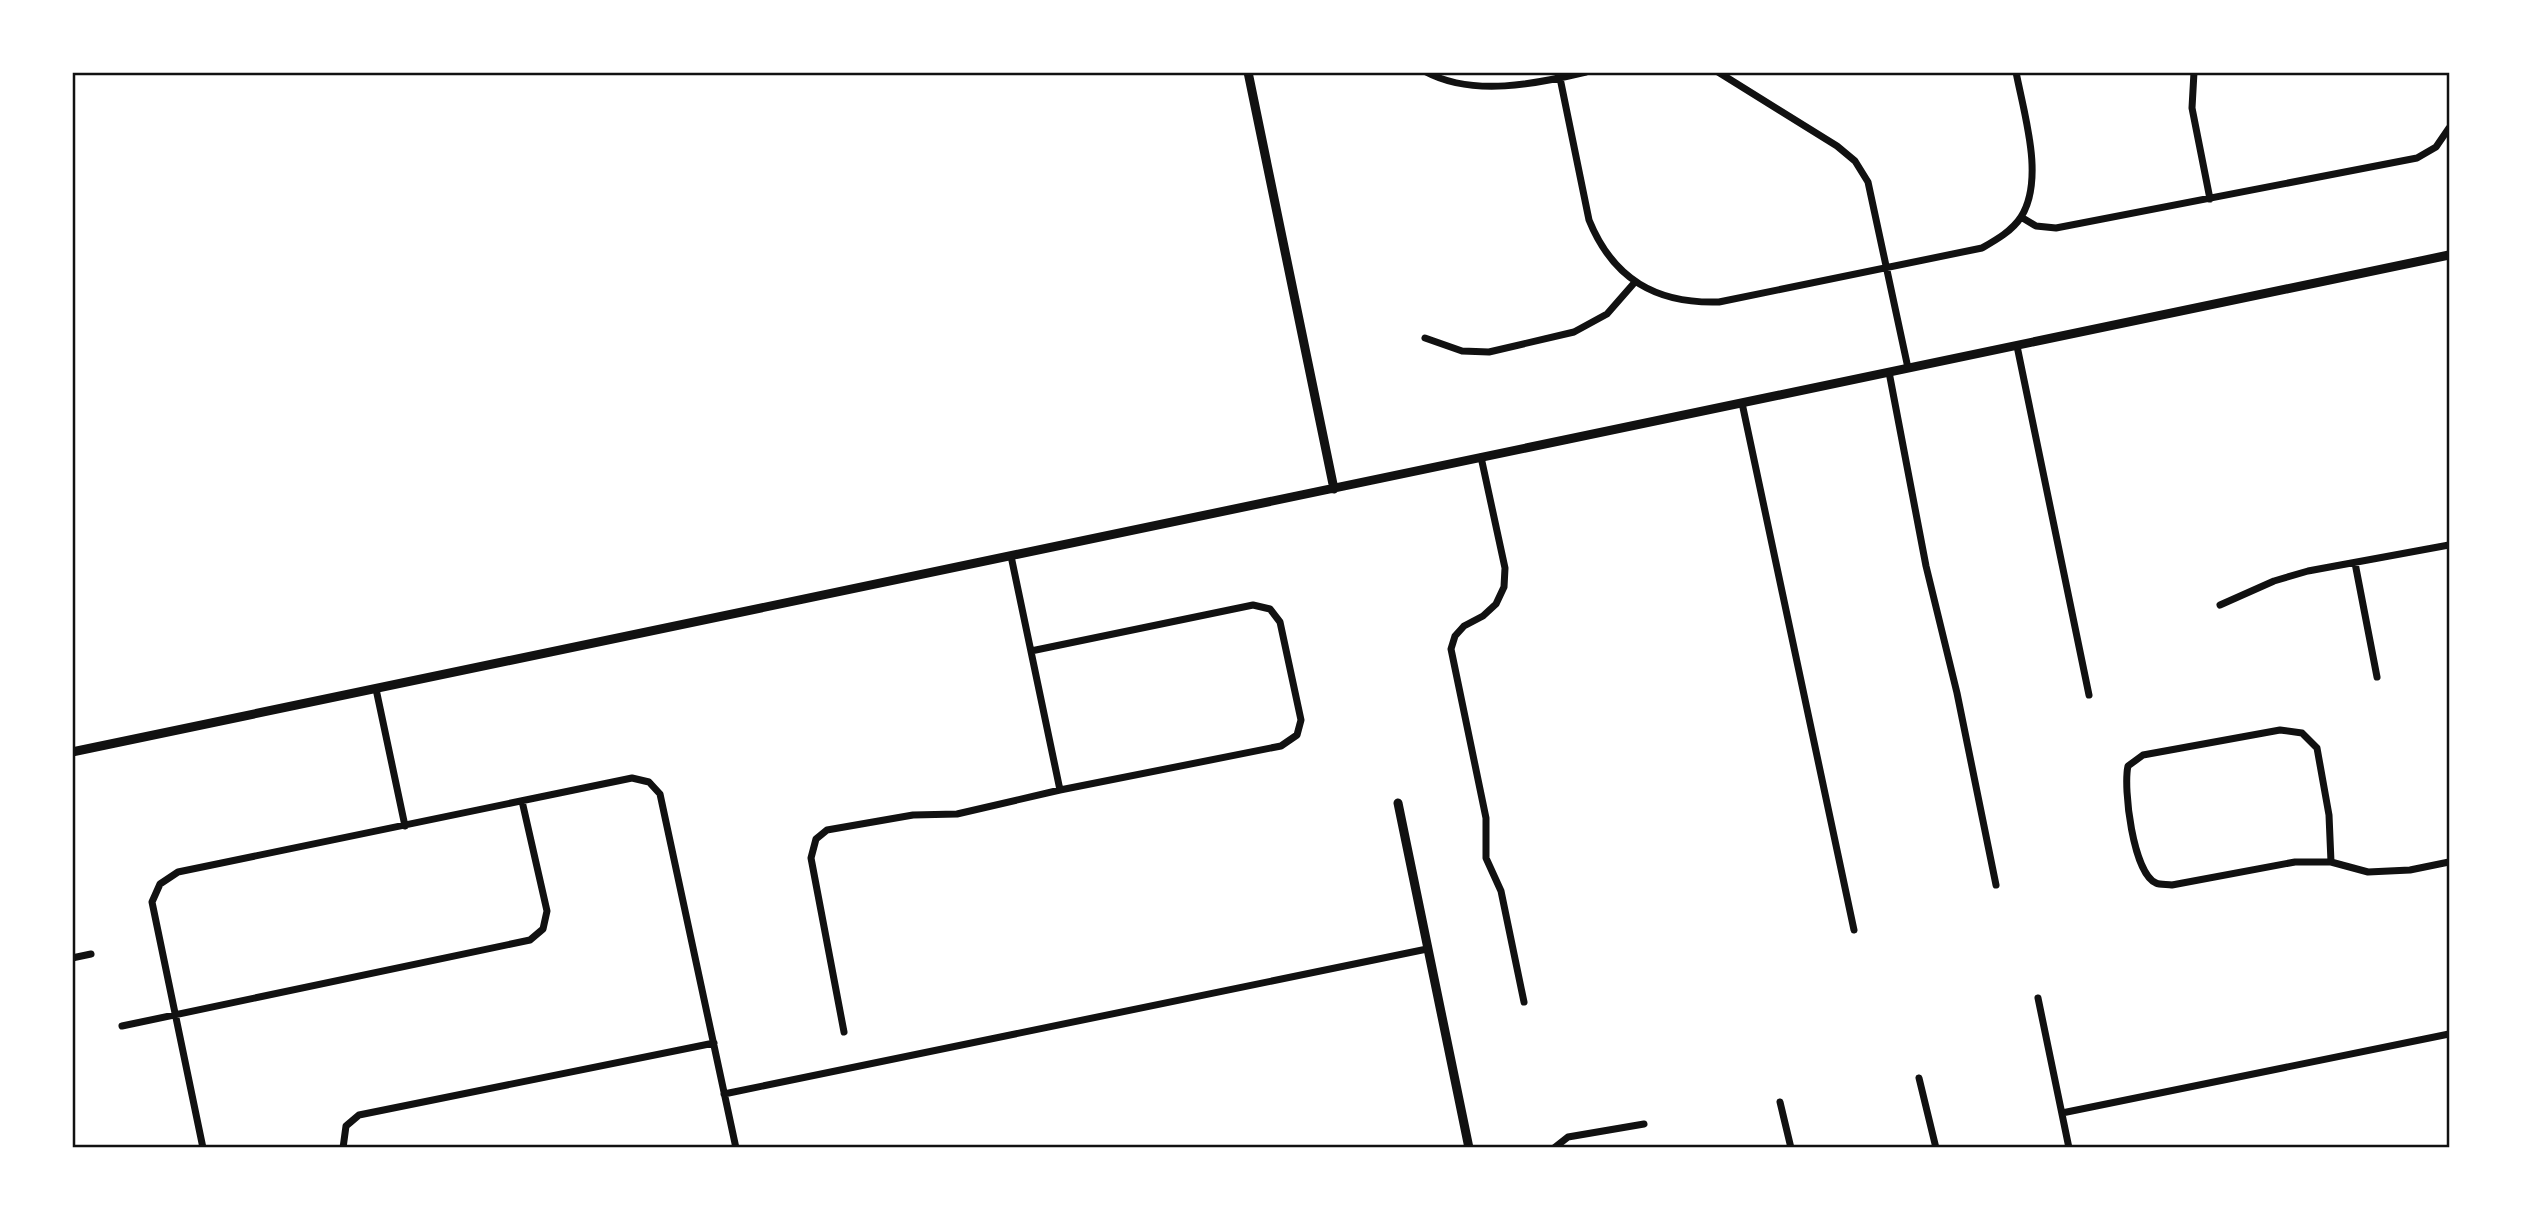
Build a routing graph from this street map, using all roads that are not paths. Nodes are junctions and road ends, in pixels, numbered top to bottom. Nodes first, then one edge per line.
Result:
1 (1248, 72) edge
2 (1426, 72) edge
3 (1586, 72) edge
4 (1718, 72) edge
5 (2016, 72) edge
6 (2194, 72) edge
7 (1560, 78) junction
8 (2449, 128) edge
9 (2210, 199) junction
10 (2021, 217) junction
11 (2449, 255) edge
12 (1887, 267) junction
13 (1635, 282) junction
14 (1425, 338) dead end
15 (2017, 345) junction
16 (1908, 368) junction
17 (1889, 372) junction
18 (1742, 403) junction
19 (1481, 457) junction
20 (1334, 489) junction
21 (2449, 545) edge
22 (1011, 556) junction
23 (2355, 563) junction
24 (2220, 604) dead end
25 (1031, 652) junction
26 (2377, 677) dead end
27 (376, 689) junction
28 (2089, 695) dead end
29 (72, 752) edge
30 (1060, 790) junction
31 (522, 801) junction
32 (1398, 803) dead end
33 (405, 826) junction
34 (2331, 862) junction
35 (2449, 862) edge
36 (1996, 886) dead end
37 (1854, 930) dead end
38 (1427, 949) junction
39 (91, 954) dead end
40 (72, 957) edge
41 (2038, 998) dead end
42 (1524, 1002) dead end
43 (176, 1016) junction
44 (122, 1026) dead end
45 (844, 1032) dead end
46 (2449, 1034) edge
47 (714, 1043) junction
48 (1919, 1078) dead end
49 (724, 1094) junction
50 (1780, 1102) dead end
51 (2062, 1113) junction
52 (1644, 1124) dead end
53 (203, 1148) edge
54 (343, 1148) edge
55 (736, 1148) edge
56 (1469, 1148) edge
57 (1554, 1148) edge
58 (1791, 1148) edge
59 (1936, 1148) edge
60 (2070, 1148) edge

1 - 20 street
2 - 7 street
3 - 7 street
4 - 12 street
5 - 10 street
6 - 9 street
7 - 13 street
8 - 9 street
9 - 10 street
10 - 12 street
11 - 15 street
12 - 13 street
12 - 16 street
13 - 14 street
15 - 16 street
15 - 28 street
16 - 17 street
17 - 18 street
17 - 36 street
18 - 19 street
18 - 37 street
19 - 20 street
19 - 42 street
20 - 22 street
21 - 23 street
22 - 25 street
22 - 27 street
23 - 24 street
23 - 26 street
25 - 30 street
25 - 30 street
27 - 29 street
27 - 33 street
30 - 45 street
31 - 33 street
31 - 43 street
31 - 47 street
32 - 38 street
33 - 43 street
34 - 34 street
34 - 35 street
38 - 49 street
38 - 56 street
39 - 40 street
41 - 51 street
43 - 44 street
43 - 53 street
46 - 51 street
47 - 49 street
47 - 54 street
48 - 59 street
49 - 55 street
50 - 58 street
51 - 60 street
52 - 57 street

